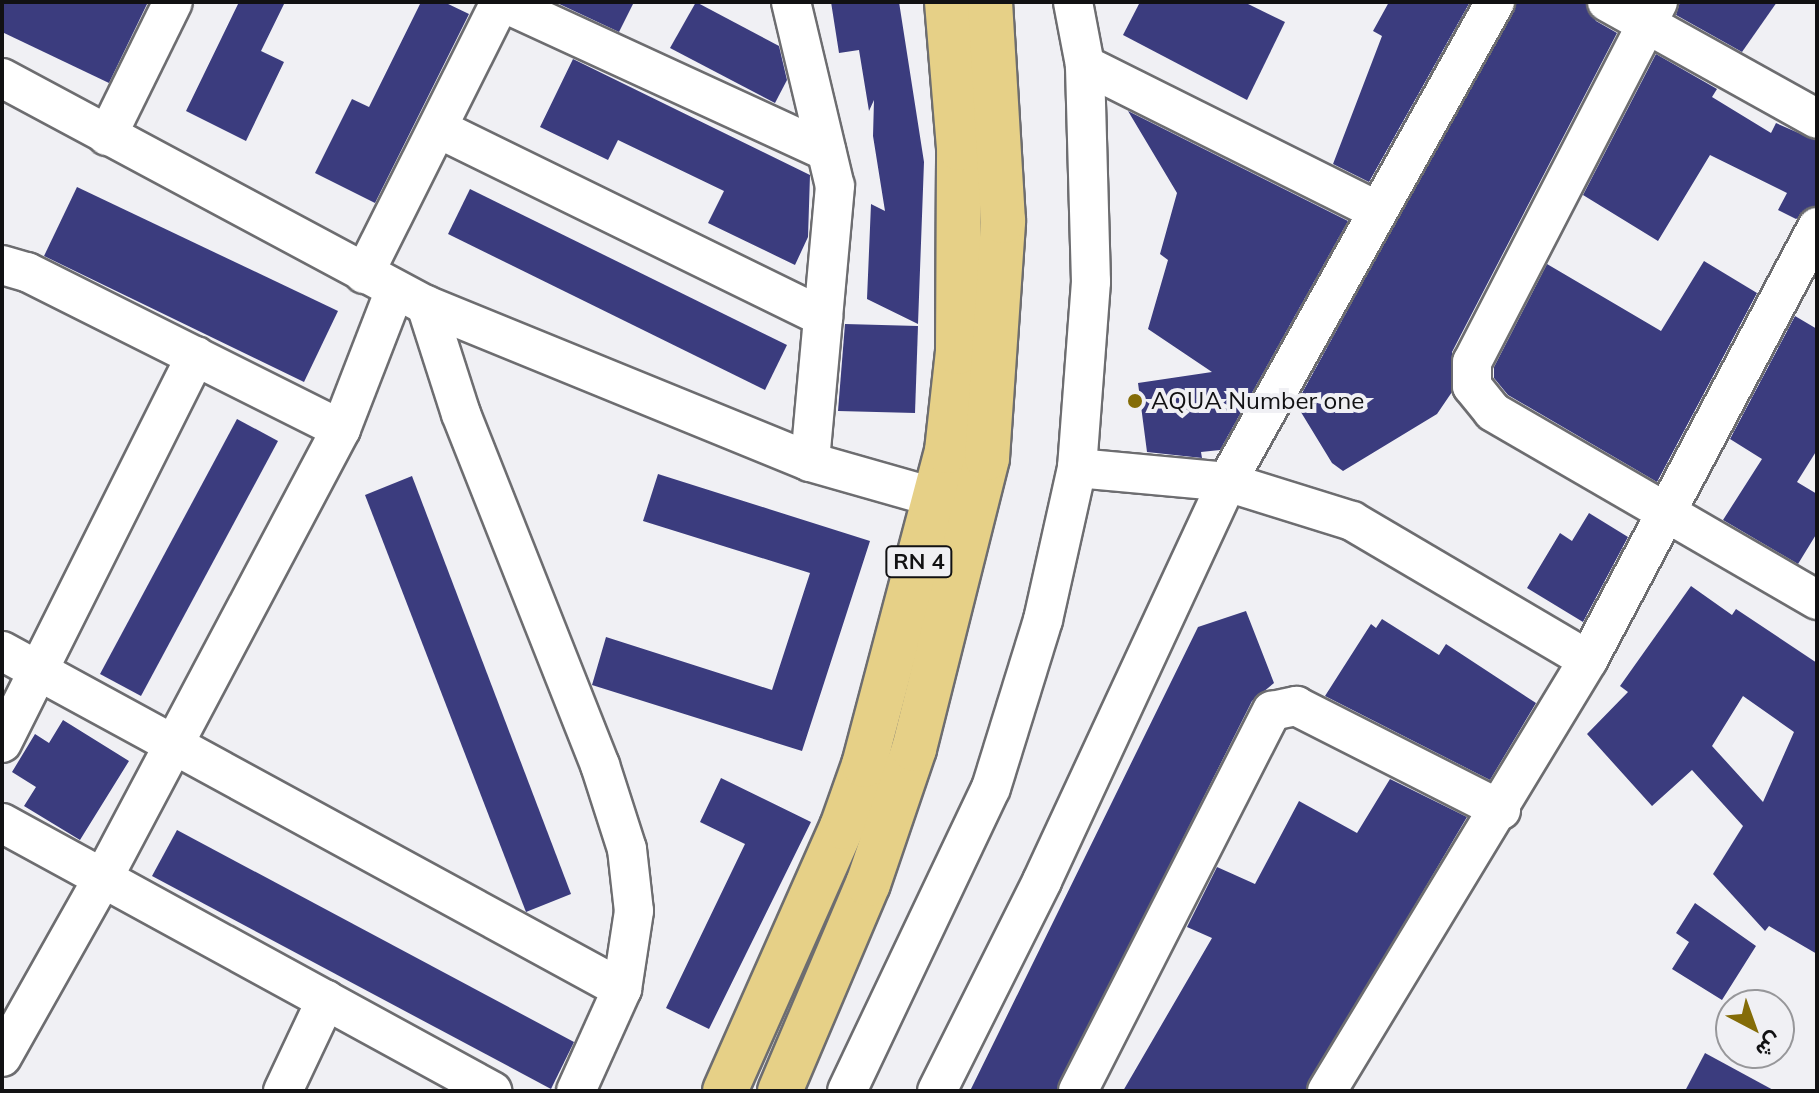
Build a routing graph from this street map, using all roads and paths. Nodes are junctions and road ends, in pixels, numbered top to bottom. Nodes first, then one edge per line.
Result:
1 (173, 2) edge
2 (501, 2) edge
3 (791, 2) edge
4 (947, 2) edge
5 (990, 2) edge
6 (1073, 2) edge
7 (1495, 2) edge
8 (1607, 2) edge
9 (1653, 12) edge
10 (1085, 65) junction
11 (2, 78) edge
12 (1817, 119) edge
13 (439, 129) junction
14 (107, 136) junction
15 (826, 151) junction
16 (1378, 211) junction
17 (1817, 227) edge
18 (2, 265) edge
19 (395, 290) junction
20 (823, 317) junction
21 (196, 356) junction
22 (341, 429) junction
23 (810, 462) junction
24 (1077, 468) junction
25 (1227, 482) junction
26 (936, 498) junction
27 (1665, 511) junction
28 (1817, 600) edge
29 (2, 651) edge
30 (1588, 660) junction
31 (36, 670) junction
32 (2, 743) edge
33 (171, 746) junction
34 (1501, 810) junction
35 (2, 823) edge
36 (103, 878) junction
37 (622, 989) junction
38 (326, 1000) junction
39 (2, 1057) edge
40 (283, 1091) edge
41 (492, 1091) edge
42 (576, 1091) edge
43 (725, 1091) edge
44 (780, 1091) edge
45 (847, 1091) edge
46 (937, 1091) edge
47 (1078, 1091) edge
48 (1327, 1091) edge

1 - 14 street
2 - 13 street
2 - 15 street
3 - 15 street
4 - 26 highway, RN 4
5 - 44 highway, RN 4
6 - 10 street
7 - 16 street
8 - 9 street
9 - 12 street
9 - 27 street
10 - 16 street
10 - 24 street
11 - 14 street
13 - 19 street
13 - 20 street
14 - 19 street
15 - 20 street
16 - 25 street
17 - 27 street
18 - 21 street
19 - 22 street
19 - 23 street
19 - 37 street
20 - 23 street
21 - 22 street
21 - 31 street
22 - 33 street
23 - 26 street
24 - 25 street
24 - 45 street
25 - 30 street
25 - 46 street
26 - 43 highway, RN 4
27 - 28 street
27 - 30 street
29 - 31 street
30 - 34 street
31 - 32 street
31 - 33 street
33 - 36 street
33 - 37 street
34 - 47 street
34 - 48 street
35 - 36 street
36 - 38 street
36 - 39 street
37 - 42 street
38 - 40 street
38 - 41 street

